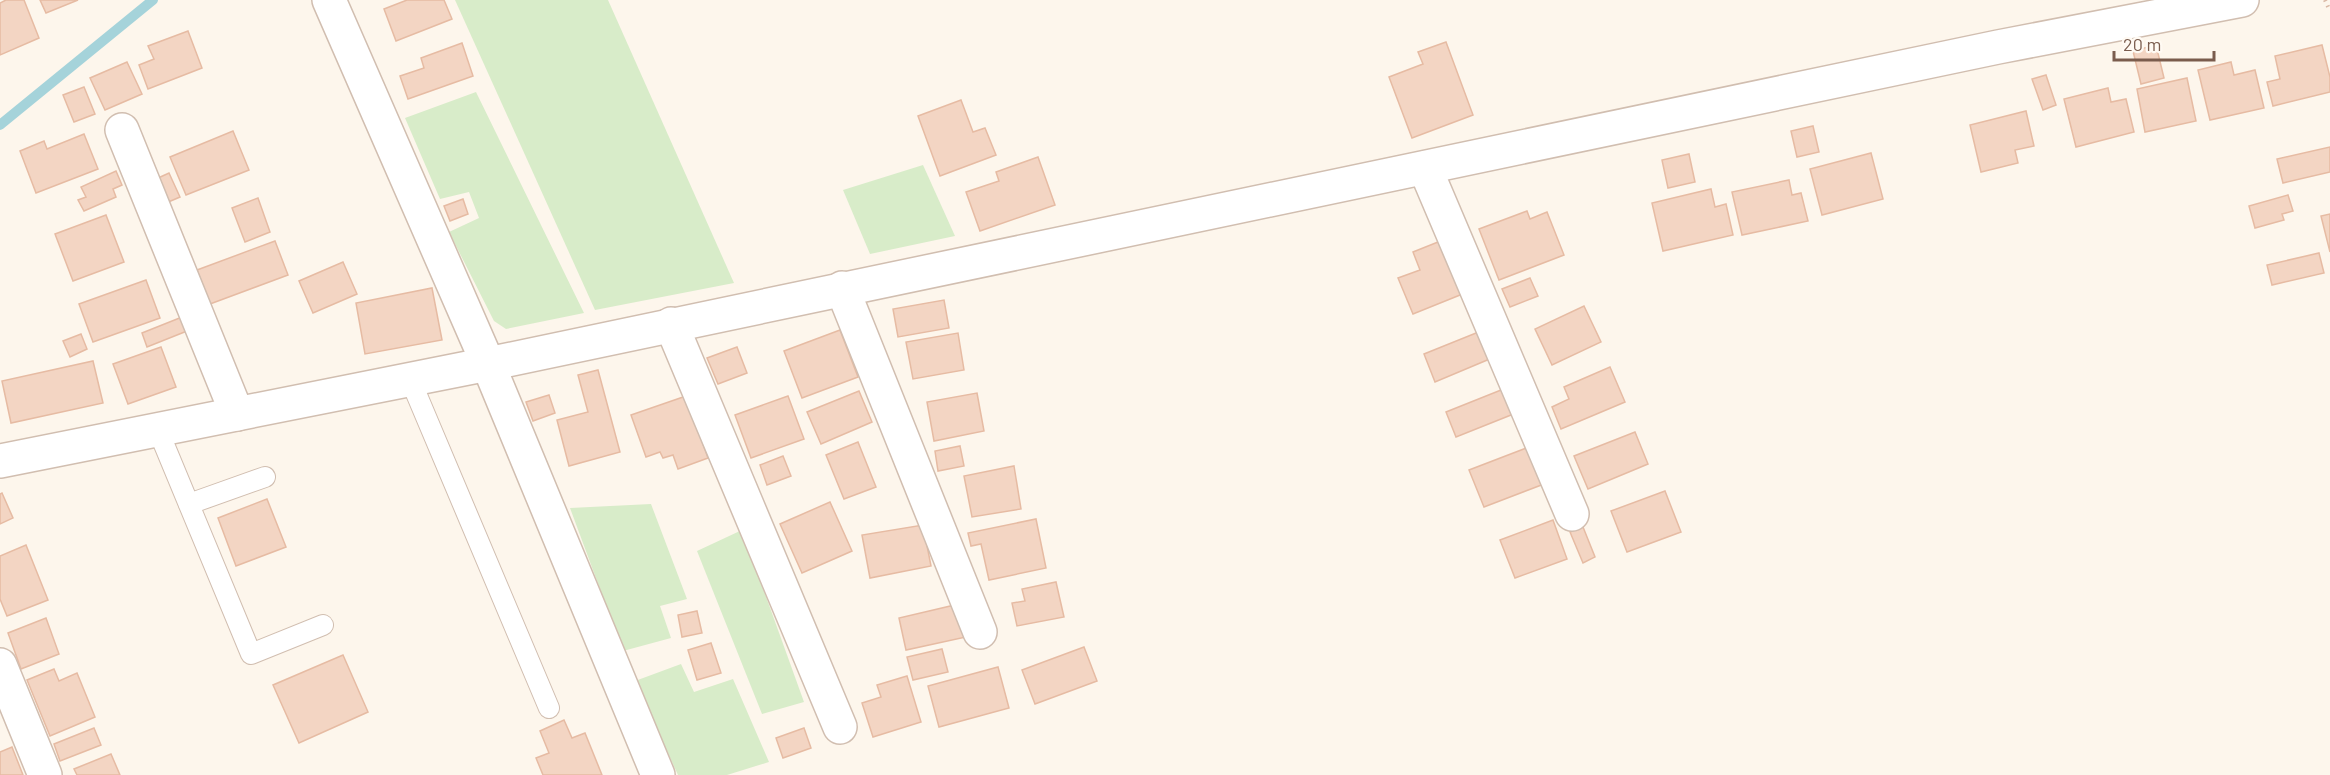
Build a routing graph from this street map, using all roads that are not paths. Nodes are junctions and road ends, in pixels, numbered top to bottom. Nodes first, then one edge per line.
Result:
1 (329, 0) edge
2 (2242, 0) edge
3 (122, 130) dead end
4 (1425, 168) junction
5 (842, 288) junction
6 (671, 324) junction
7 (488, 364) junction
8 (410, 379) junction
9 (237, 414) junction
10 (158, 430) junction
11 (0, 461) edge
12 (265, 477) dead end
13 (189, 504) junction
14 (1572, 514) dead end
15 (323, 626) dead end
16 (980, 632) dead end
17 (0, 665) edge
18 (549, 708) dead end
19 (840, 727) dead end
20 (45, 775) edge
21 (658, 775) edge

1 - 7 street
2 - 4 street
3 - 9 street
4 - 5 street
4 - 14 street
5 - 6 street
5 - 16 street
6 - 7 street
6 - 19 street
7 - 8 street
7 - 21 street
8 - 9 street
8 - 18 lane
9 - 10 street
10 - 11 street
10 - 13 lane
12 - 13 lane
13 - 15 lane
17 - 20 street

